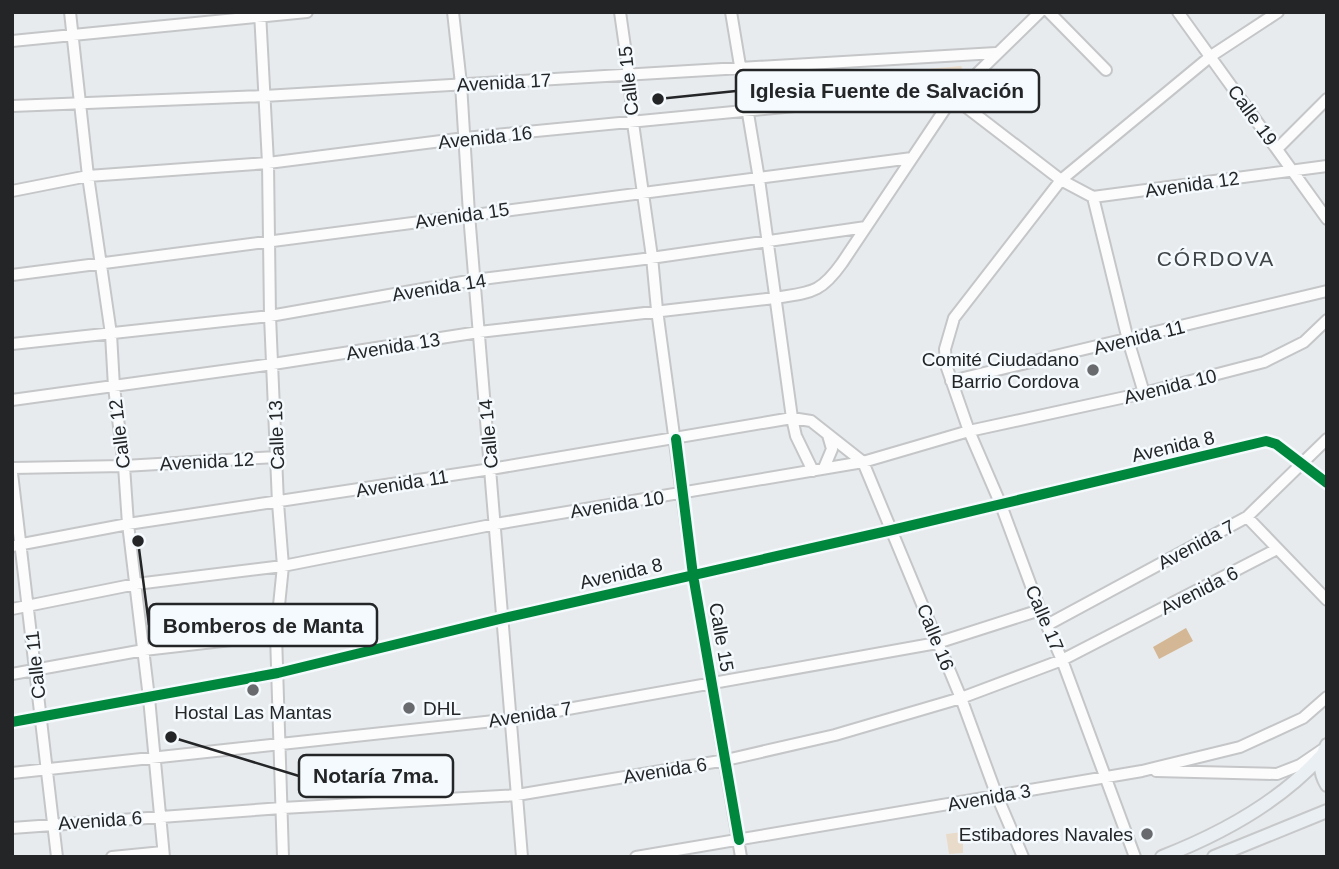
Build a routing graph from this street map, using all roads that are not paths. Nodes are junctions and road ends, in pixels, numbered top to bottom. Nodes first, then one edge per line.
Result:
1 (70, 12) edge
2 (307, 12) edge
3 (453, 12) edge
4 (620, 12) edge
5 (731, 12) edge
6 (1040, 12) edge
7 (1049, 12) edge
8 (1178, 12) edge
9 (1278, 12) edge
10 (260, 15) edge
11 (73, 34) junction
12 (12, 41) edge
13 (996, 53) junction
14 (1211, 56) junction
15 (741, 69) junction
16 (1106, 70) dead end
17 (629, 75) junction
18 (461, 84) junction
19 (956, 94) junction
20 (264, 96) junction
21 (1327, 99) edge
22 (79, 103) junction
23 (12, 106) edge
24 (748, 112) junction
25 (633, 123) junction
26 (465, 138) junction
27 (1277, 149) junction
28 (912, 158) junction
29 (268, 163) junction
30 (1327, 166) edge
31 (1293, 171) junction
32 (88, 176) junction
33 (759, 179) junction
34 (1060, 180) junction
35 (12, 191) edge
36 (644, 192) junction
37 (1093, 197) junction
38 (469, 214) junction
39 (1327, 219) edge
40 (866, 228) junction
41 (270, 241) junction
42 (767, 241) junction
43 (652, 257) junction
44 (103, 264) junction
45 (12, 275) edge
46 (474, 280) junction
47 (1327, 290) edge
48 (775, 298) junction
49 (657, 310) junction
50 (270, 316) junction
51 (1327, 320) edge
52 (479, 332) junction
53 (111, 334) junction
54 (1128, 340) junction
55 (12, 344) edge
56 (273, 364) junction
57 (951, 381) junction
58 (114, 387) junction
59 (1144, 393) junction
60 (12, 400) edge
61 (792, 418) junction
62 (969, 431) junction
63 (827, 433) junction
64 (676, 439) junction
65 (1327, 439) edge
66 (277, 457) junction
67 (863, 462) junction
68 (1303, 464) junction
69 (124, 466) junction
70 (491, 470) junction
71 (818, 470) junction
72 (12, 471) edge
73 (1327, 484) edge
74 (682, 493) junction
75 (278, 503) junction
76 (1001, 505) junction
77 (1247, 517) junction
78 (128, 524) junction
79 (496, 524) junction
80 (892, 530) junction
81 (16, 546) edge
82 (1277, 549) junction
83 (283, 566) junction
84 (693, 575) junction
85 (136, 583) junction
86 (1327, 600) edge
87 (29, 606) junction
88 (12, 609) edge
89 (1040, 610) junction
90 (504, 618) junction
91 (1047, 625) junction
92 (276, 635) junction
93 (937, 643) junction
94 (144, 650) junction
95 (1062, 660) junction
96 (35, 669) junction
97 (12, 674) edge
98 (278, 674) junction
99 (711, 682) junction
100 (1327, 697) edge
101 (149, 698) junction
102 (961, 698) junction
103 (40, 716) junction
104 (512, 719) junction
105 (12, 722) edge
106 (280, 744) junction
107 (1324, 749) edge
108 (153, 759) junction
109 (726, 760) junction
110 (47, 768) junction
111 (1142, 771) junction
112 (12, 773) edge
113 (1104, 776) junction
114 (1327, 785) edge
115 (517, 795) junction
116 (997, 796) junction
117 (282, 808) junction
118 (1327, 811) edge
119 (159, 816) junction
120 (53, 824) junction
121 (12, 828) edge
122 (739, 840) junction
123 (164, 854) edge
124 (57, 857) edge
125 (112, 857) edge
126 (284, 857) edge
127 (522, 857) edge
128 (636, 857) edge
129 (741, 857) edge
130 (1023, 857) edge
131 (1135, 857) edge
132 (1162, 857) edge
133 (1214, 857) edge

1 - 11 street, Calle 12
2 - 10 street
3 - 18 street, Calle 14
4 - 17 street, Calle 15
5 - 15 street
6 - 13 street, Avenida 13
7 - 16 street
8 - 14 street, Calle 19
9 - 14 street, Calle 17
10 - 11 street
10 - 20 street, Calle 13
11 - 12 street
11 - 22 street, Calle 12
13 - 15 street, Avenida 17
13 - 19 street, Avenida 13
14 - 27 street, Calle 19
14 - 34 street, Calle 17
15 - 17 street, Avenida 17
15 - 24 street
17 - 18 street, Avenida 17
17 - 25 street, Calle 15
18 - 20 street, Avenida 17
18 - 26 street, Calle 14
19 - 24 street, Avenida 16
19 - 28 street, Avenida 13
19 - 34 street
20 - 22 street, Avenida 17
20 - 29 street, Calle 13
21 - 27 street
22 - 23 street, Avenida 17
22 - 32 street, Calle 12
24 - 25 street, Avenida 16
24 - 33 street
25 - 26 street, Avenida 16
25 - 36 street, Calle 15
26 - 29 street, Avenida 16
26 - 38 street, Calle 14
27 - 31 street, Calle 19
28 - 33 street, Avenida 15
28 - 40 street, Avenida 13
29 - 32 street, Avenida 16
29 - 41 street, Calle 13
30 - 31 street, Avenida 12
31 - 37 street, Avenida 12
31 - 39 street, Calle 19
32 - 35 street, Avenida 16
32 - 44 street, Calle 12
33 - 36 street, Avenida 15
33 - 42 street
34 - 37 street
34 - 57 street, Calle 17
36 - 38 street, Avenida 15
36 - 43 street, Calle 15
37 - 54 street
38 - 41 street, Avenida 15
38 - 46 street, Calle 14
40 - 42 street, Avenida 14
40 - 48 street, Avenida 13
41 - 44 street, Avenida 15
41 - 50 street, Calle 13
42 - 43 street, Avenida 14
42 - 48 street
43 - 46 street, Avenida 14
43 - 49 street, Calle 15
44 - 45 street, Avenida 15
44 - 53 street, Calle 12
46 - 50 street, Avenida 14
46 - 52 street, Calle 14
47 - 54 street, Avenida 11
48 - 49 street, Avenida 13
48 - 61 street
49 - 52 street, Avenida 13
49 - 64 street, Calle 15
50 - 53 street, Avenida 14
50 - 56 street, Calle 13
51 - 59 street, Avenida 10
52 - 56 street, Avenida 13
52 - 70 street, Calle 14
53 - 55 street, Avenida 14
53 - 58 street, Calle 12
54 - 57 street, Avenida 11
54 - 59 street
56 - 58 street, Avenida 13
56 - 66 street, Calle 13
57 - 62 street, Calle 17
58 - 60 street, Avenida 13
58 - 69 street, Calle 12
59 - 62 street, Avenida 10
61 - 63 street, Calle 16
61 - 64 street, Avenida 11
61 - 71 street
62 - 67 street, Avenida 10
62 - 76 street, Calle 17
63 - 67 street, Calle 16
63 - 71 street
64 - 70 street, Avenida 11
64 - 74 street, Calle 15
65 - 68 street, Avenida 7
66 - 69 street, Avenida 12
66 - 75 street, Calle 13
67 - 71 street, Avenida 10
67 - 80 street, Calle 16
68 - 73 street
68 - 76 street, Avenida 8
68 - 77 street, Avenida 7
69 - 72 street, Avenida 12
69 - 78 street, Calle 12
70 - 75 street, Avenida 11
70 - 79 street, Calle 14
71 - 74 street, Avenida 10
72 - 81 street, Calle 11
74 - 79 street, Avenida 10
74 - 84 street, Calle 15
75 - 78 street, Avenida 11
75 - 83 street, Calle 13
76 - 80 street, Avenida 8
76 - 89 street, Calle 17
77 - 82 street
77 - 91 street, Avenida 7
78 - 81 street, Avenida 11
78 - 85 street, Calle 12
79 - 83 street, Avenida 10
79 - 90 street, Calle 14
80 - 84 street, Avenida 8
80 - 93 street, Calle 16
81 - 87 street, Calle 11
82 - 86 street
82 - 95 street, Avenida 6
83 - 85 street, Avenida 10
83 - 92 street, Calle 13
84 - 90 street, Avenida 8
84 - 99 street, Calle 15
85 - 87 street, Avenida 10
85 - 94 street, Calle 12
87 - 88 street, Avenida 10
87 - 96 street, Calle 11
89 - 91 street, Calle 17
89 - 93 street, Avenida 7
90 - 98 street, Avenida 8
90 - 104 street, Calle 14
91 - 95 street, Calle 17
92 - 94 street
92 - 98 street, Calle 13
93 - 99 street, Avenida 7
93 - 102 street, Calle 16
94 - 96 street
94 - 101 street, Calle 12
95 - 102 street, Avenida 6
95 - 113 street, Calle 17
96 - 97 street
96 - 103 street, Calle 11
98 - 101 street, Avenida 8
98 - 106 street, Calle 13
99 - 104 street, Avenida 7
99 - 109 street, Calle 15
100 - 111 street, Avenida 3
101 - 103 street, Avenida 8
101 - 108 street, Calle 12
102 - 109 street, Avenida 6
102 - 116 street, Calle 16
103 - 105 street, Avenida 8
103 - 110 street, Calle 11
104 - 106 street, Avenida 7
104 - 115 street, Calle 14
106 - 108 street, Avenida 7
106 - 117 street, Calle 13
107 - 111 street
107 - 114 main road
107 - 132 main road
108 - 110 street, Avenida 7
108 - 119 street, Calle 12
109 - 115 street, Avenida 6
109 - 122 street, Calle 15
110 - 112 street, Avenida 7
110 - 120 street, Calle 11
111 - 113 street, Avenida 3
113 - 116 street, Avenida 3
113 - 131 street, Calle 17
115 - 117 street, Avenida 6
115 - 127 street, Calle 14
116 - 122 street, Avenida 3
116 - 130 street, Calle 16
117 - 119 street, Avenida 6
117 - 126 street, Calle 13
118 - 133 main road
119 - 120 street, Avenida 6
119 - 123 street, Calle 12
120 - 121 street, Avenida 6
120 - 124 street, Calle 11
122 - 128 street, Avenida 3
122 - 129 street, Calle 15
123 - 125 street

